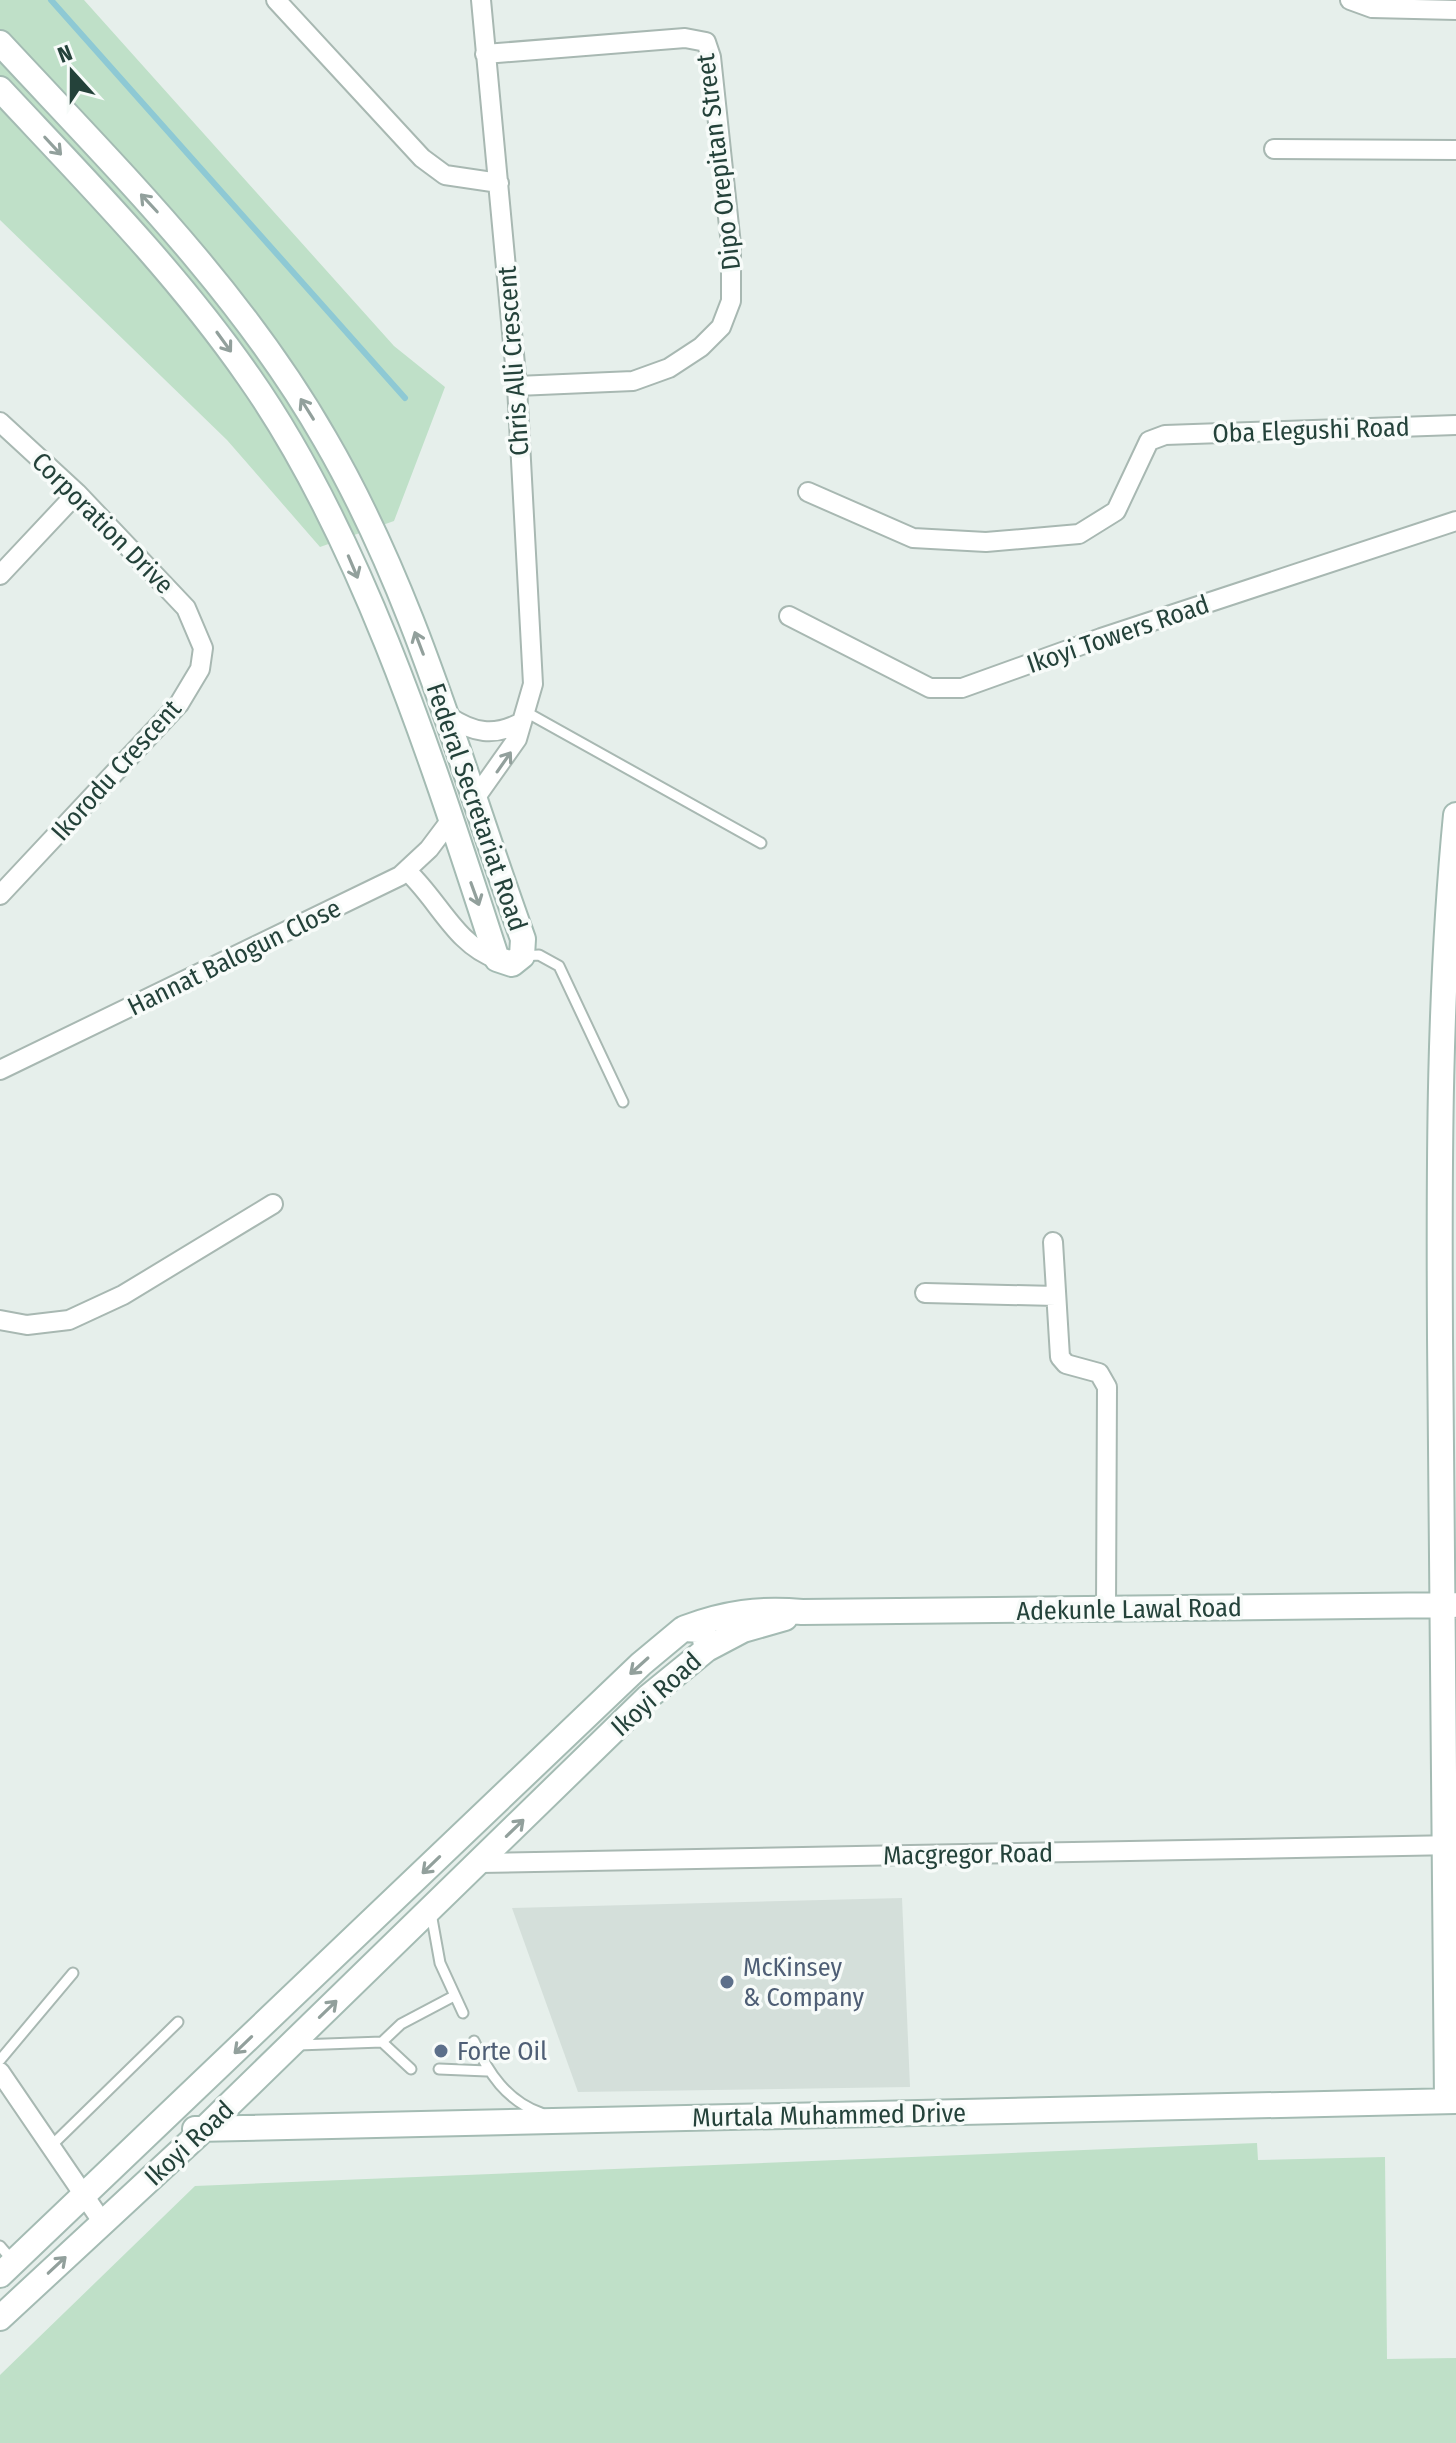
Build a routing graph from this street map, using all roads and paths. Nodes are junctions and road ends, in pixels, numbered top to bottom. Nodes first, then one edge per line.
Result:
1 (276, 0) edge
2 (481, 0) edge
3 (1350, 0) edge
4 (1456, 10) edge
5 (0, 43) edge
6 (485, 54) junction
7 (0, 89) edge
8 (1274, 149) dead end
9 (1456, 150) edge
10 (499, 183) junction
11 (517, 386) junction
12 (0, 422) edge
13 (1456, 425) edge
14 (808, 492) dead end
15 (77, 493) junction
16 (1456, 521) edge
17 (0, 575) edge
18 (789, 616) dead end
19 (197, 631) joint
20 (448, 716) junction
21 (524, 717) junction
22 (476, 797) junction
23 (1456, 816) edge
24 (450, 821) junction
25 (761, 843) dead end
26 (408, 872) junction
27 (0, 895) edge
28 (522, 956) junction
29 (497, 959) junction
30 (0, 1070) edge
31 (623, 1102) dead end
32 (1448, 1190) edge
33 (273, 1204) dead end
34 (1053, 1242) dead end
35 (925, 1293) dead end
36 (1056, 1296) junction
37 (0, 1320) edge
38 (1448, 1605) edge
39 (1106, 1609) junction
40 (802, 1612) junction
41 (683, 1629) junction
42 (707, 1649) junction
43 (1451, 1846) edge
44 (480, 1863) junction
45 (430, 1910) junction
46 (73, 1973) dead end
47 (454, 1996) junction
48 (463, 2013) dead end
49 (178, 2022) dead end
50 (474, 2041) dead end
51 (382, 2042) junction
52 (290, 2045) junction
53 (0, 2060) edge
54 (411, 2069) dead end
55 (439, 2069) dead end
56 (487, 2071) junction
57 (0, 2072) edge
58 (256, 2079) junction
59 (1452, 2101) edge
60 (165, 2120) junction
61 (563, 2121) junction
62 (279, 2127) junction
63 (202, 2131) junction
64 (50, 2147) junction
65 (83, 2198) junction
66 (103, 2223) junction
67 (5, 2261) edge
68 (0, 2318) edge

1 - 10 street
2 - 6 street, Chris Alli Crescent
3 - 4 street
20 -> 5 main road, Federal Secretariat Road
6 - 10 street, Chris Alli Crescent
6 - 11 street, Dipo Orepitan Street
7 -> 24 main road, Federal Secretariat Road
8 - 9 street
10 - 11 street, Chris Alli Crescent
11 - 21 street, Chris Alli Crescent
12 - 15 street, Corporation Drive
13 - 14 street, Oba Elegushi Road
15 - 17 street
15 - 19 street, Corporation Drive
16 - 18 street, Ikoyi Towers Road
19 - 27 street, Ikorodu Crescent
20 - 21 street
20 - 22 main road, Federal Secretariat Road
22 -> 21 street, Chris Alli Crescent
21 - 25 lane
22 - 28 main road, Federal Secretariat Road
23 - 32 main road
24 - 26 street, Hannat Balogun Close
24 -> 29 main road, Federal Secretariat Road
26 - 29 street
26 - 30 street, Hannat Balogun Close
28 - 29 main road, Federal Secretariat Road
28 - 31 lane
32 - 38 main road
33 - 37 street
34 - 36 street
35 - 36 street
36 - 39 street
38 - 39 main road, Adekunle Lawal Road
38 - 43 main road
39 - 40 main road, Adekunle Lawal Road
40 - 41 main road
40 - 42 main road
41 - 42 main road, Ikoyi Road
41 -> 60 main road, Ikoyi Road
44 -> 42 main road, Ikoyi Road
43 - 44 street, Macgregor Road
43 - 59 main road
44 - 45 main road, Ikoyi Road
45 - 47 lane
52 -> 45 main road, Ikoyi Road
46 - 53 lane
47 - 48 lane
47 - 51 lane
49 - 64 lane
50 - 56 lane
51 - 52 lane
51 - 54 lane
52 - 58 main road, Ikoyi Road
55 - 56 lane
56 - 61 lane
57 - 64 street
58 - 62 main road
58 - 63 main road, Ikoyi Road
59 - 61 main road, Murtala Muhammed Drive
60 - 63 main road, Murtala Muhammed Drive
60 - 65 main road, Ikoyi Road
61 - 62 main road, Murtala Muhammed Drive
62 - 63 main road, Murtala Muhammed Drive
63 - 66 main road, Ikoyi Road
64 - 65 street
65 - 66 street
65 - 67 main road, Ikoyi Road
68 -> 66 main road, Ikoyi Road

